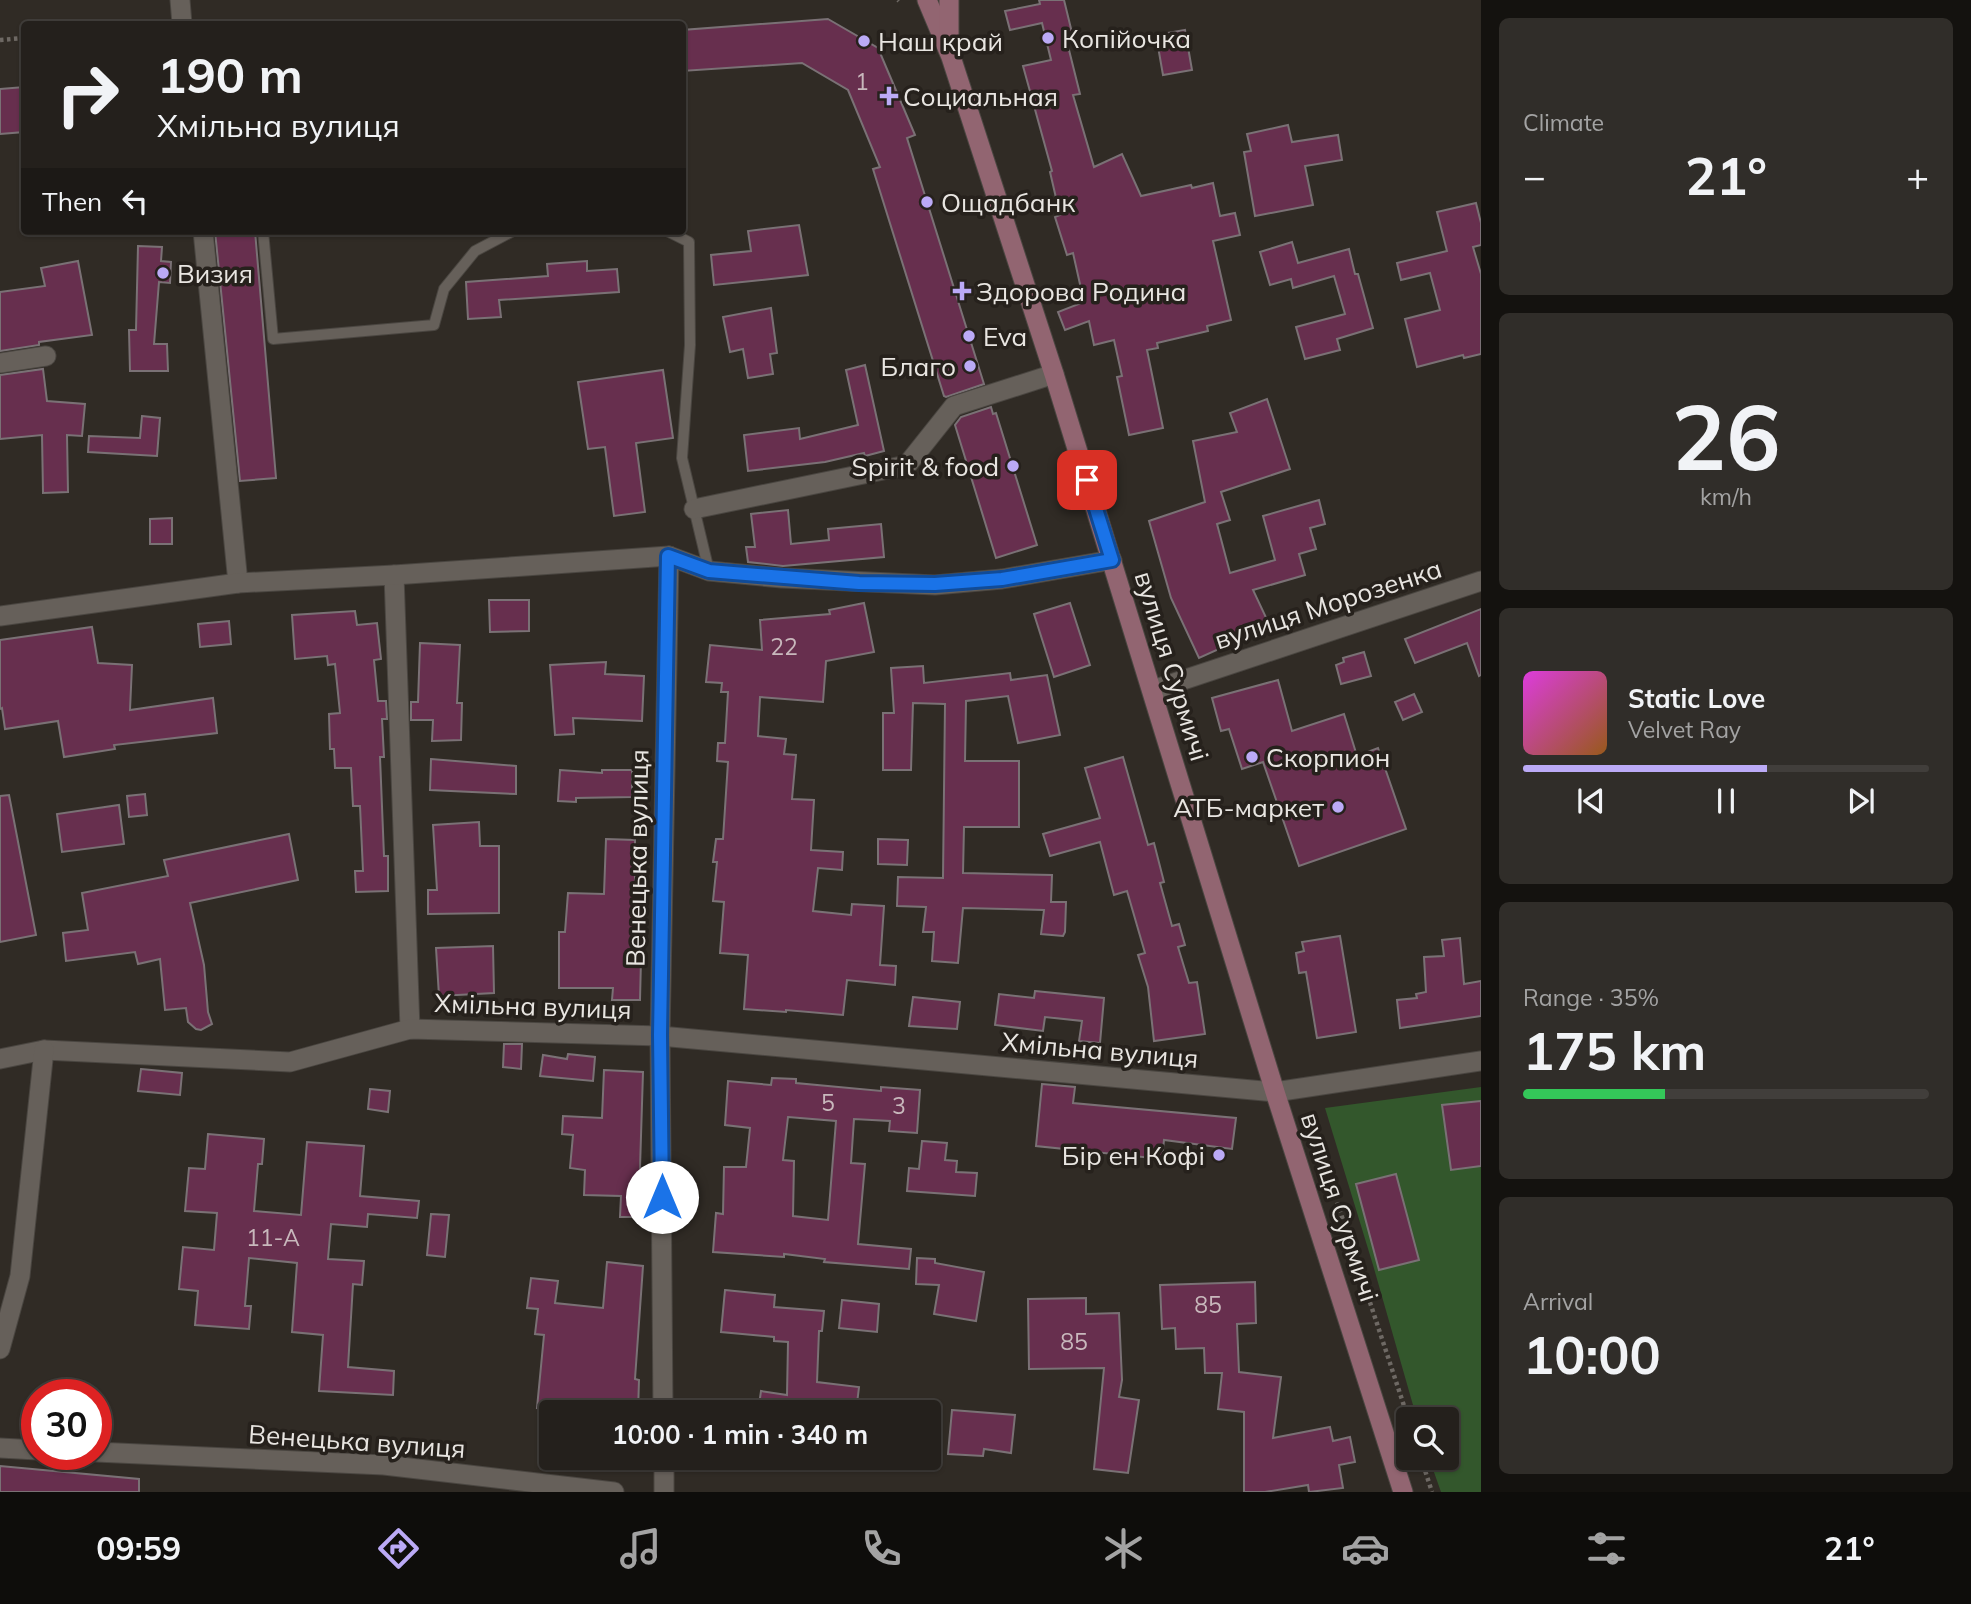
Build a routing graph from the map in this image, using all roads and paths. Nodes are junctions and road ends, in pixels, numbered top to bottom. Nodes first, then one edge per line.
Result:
1 (180, 0) edge
2 (927, 0) edge
3 (949, 0) edge
4 (182, 21) edge
5 (21, 38) edge
6 (0, 40) edge
7 (951, 57) junction
8 (203, 235) edge
9 (263, 235) edge
10 (505, 235) edge
11 (675, 235) edge
12 (46, 356) dead end
13 (0, 363) edge
14 (1054, 374) junction
15 (694, 509) junction
16 (668, 556) junction
17 (1112, 560) junction
18 (709, 571) junction
19 (394, 575) junction
20 (1481, 581) edge
21 (238, 583) junction
22 (0, 616) edge
23 (1153, 690) junction
24 (410, 1029) junction
25 (660, 1035) junction
26 (44, 1050) junction
27 (0, 1059) edge
28 (1481, 1060) edge
29 (1275, 1092) junction
30 (1291, 1140) junction
31 (0, 1349) edge
32 (663, 1400) edge
33 (1404, 1407) edge
34 (0, 1448) edge
35 (21, 1449) edge
36 (112, 1453) edge
37 (664, 1470) edge
38 (1425, 1470) edge
39 (614, 1492) edge
40 (664, 1492) edge
41 (1403, 1492) edge
42 (1432, 1492) edge

1 - 4 street
2 - 7 main road
3 - 7 main road
5 - 6 path
7 - 14 main road, вулиця Сурмичі
8 - 21 street
9 - 10 lane
11 - 15 lane
12 - 13 street
14 - 15 street
14 - 17 main road, вулиця Сурмичі
15 - 18 lane
16 - 18 street
16 - 19 street
16 - 25 street, Венецька вулиця
17 - 18 street
17 - 23 main road, вулиця Сурмичі
19 - 21 street
19 - 24 street
20 - 23 street, вулиця Морозенка
21 - 22 street
23 - 29 main road, вулиця Сурмичі
24 - 25 street, Хмільна вулиця
24 - 26 street, Хмільна вулиця
25 - 29 street, Хмільна вулиця
25 - 32 street, Венецька вулиця
26 - 27 street
26 - 31 street
28 - 29 street, Хмільна вулиця
29 - 30 main road, вулиця Сурмичі
30 - 33 path
30 - 41 main road, вулиця Сурмичі
34 - 35 street
36 - 39 street, Венецька вулиця
37 - 40 street
38 - 42 path

